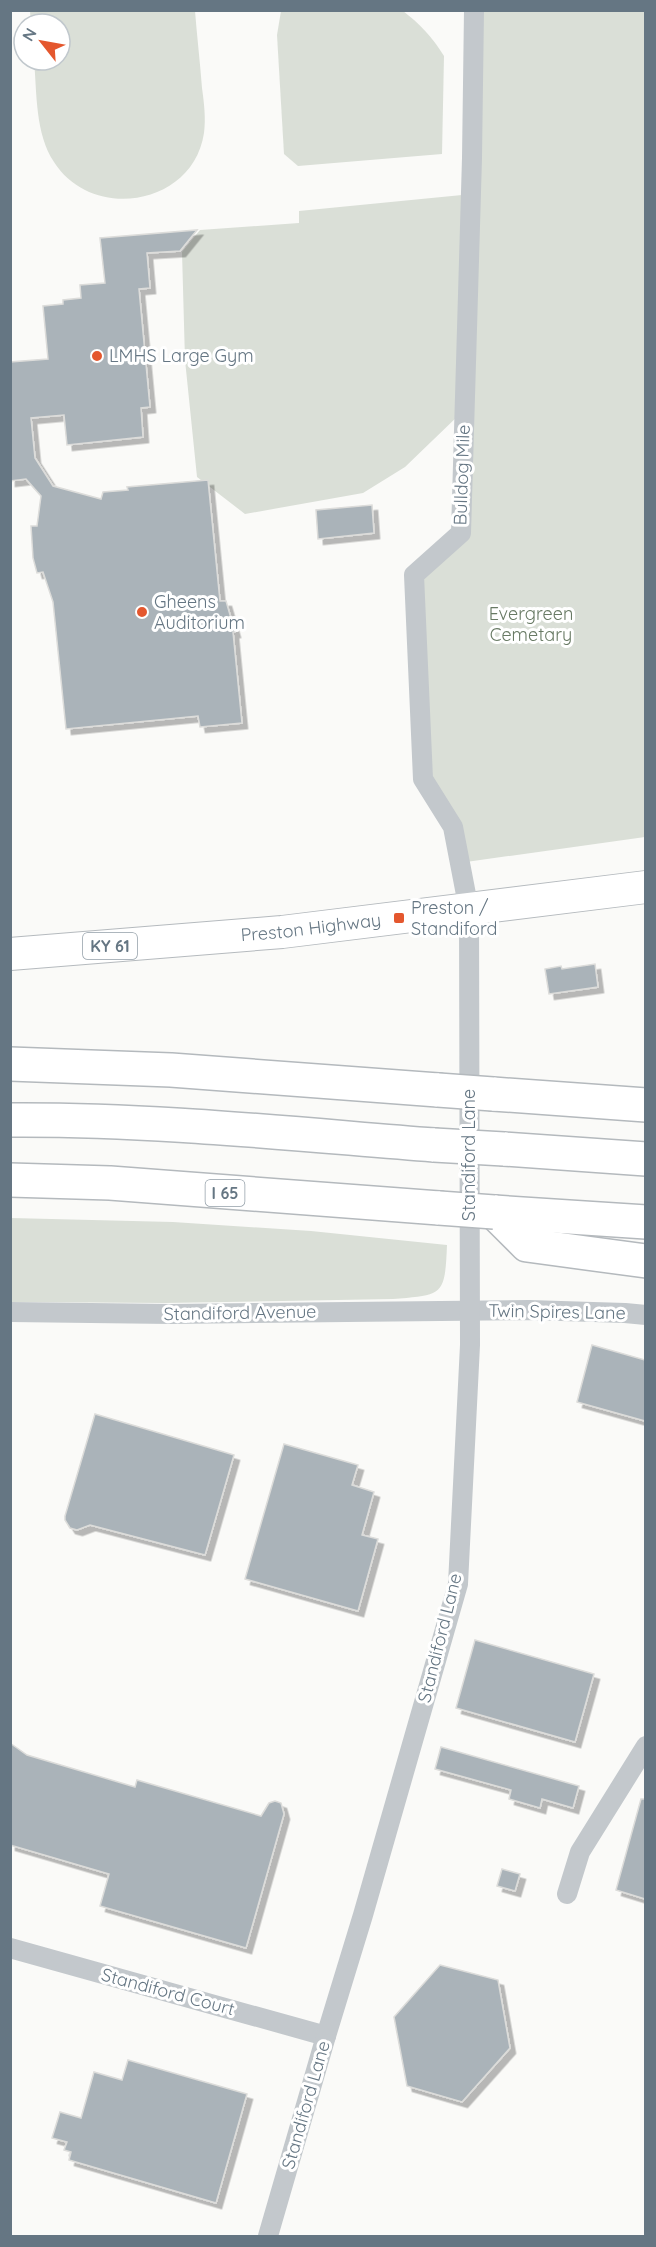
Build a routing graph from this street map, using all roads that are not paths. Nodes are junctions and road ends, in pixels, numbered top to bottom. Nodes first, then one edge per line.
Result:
1 (474, 10) edge
2 (645, 887) edge
3 (469, 910) junction
4 (10, 954) edge
5 (10, 1064) edge
6 (645, 1105) edge
7 (10, 1119) edge
8 (645, 1159) edge
9 (10, 1180) edge
10 (494, 1212) junction
11 (645, 1222) edge
12 (645, 1261) edge
13 (469, 1310) junction
14 (10, 1312) edge
15 (645, 1315) edge
16 (645, 1746) edge
17 (567, 1894) dead end
18 (10, 1948) edge
19 (326, 2036) junction
20 (268, 2236) edge

1 - 3 street, Bulldog Mile
2 - 3 main road, Preston Highway / KY 61
3 - 4 main road, Preston Highway / KY 61
3 - 13 street, Standiford Lane
5 - 6 highway, bridge
7 - 8 highway, bridge
9 - 10 highway, I 65, bridge
10 - 11 highway, I 65
10 - 12 highway
13 - 14 street, Standiford Avenue
13 - 15 street, Twin Spires Lane
13 - 19 street, Standiford Lane
16 - 17 street
18 - 19 street, Standiford Court
19 - 20 street, Standiford Lane

